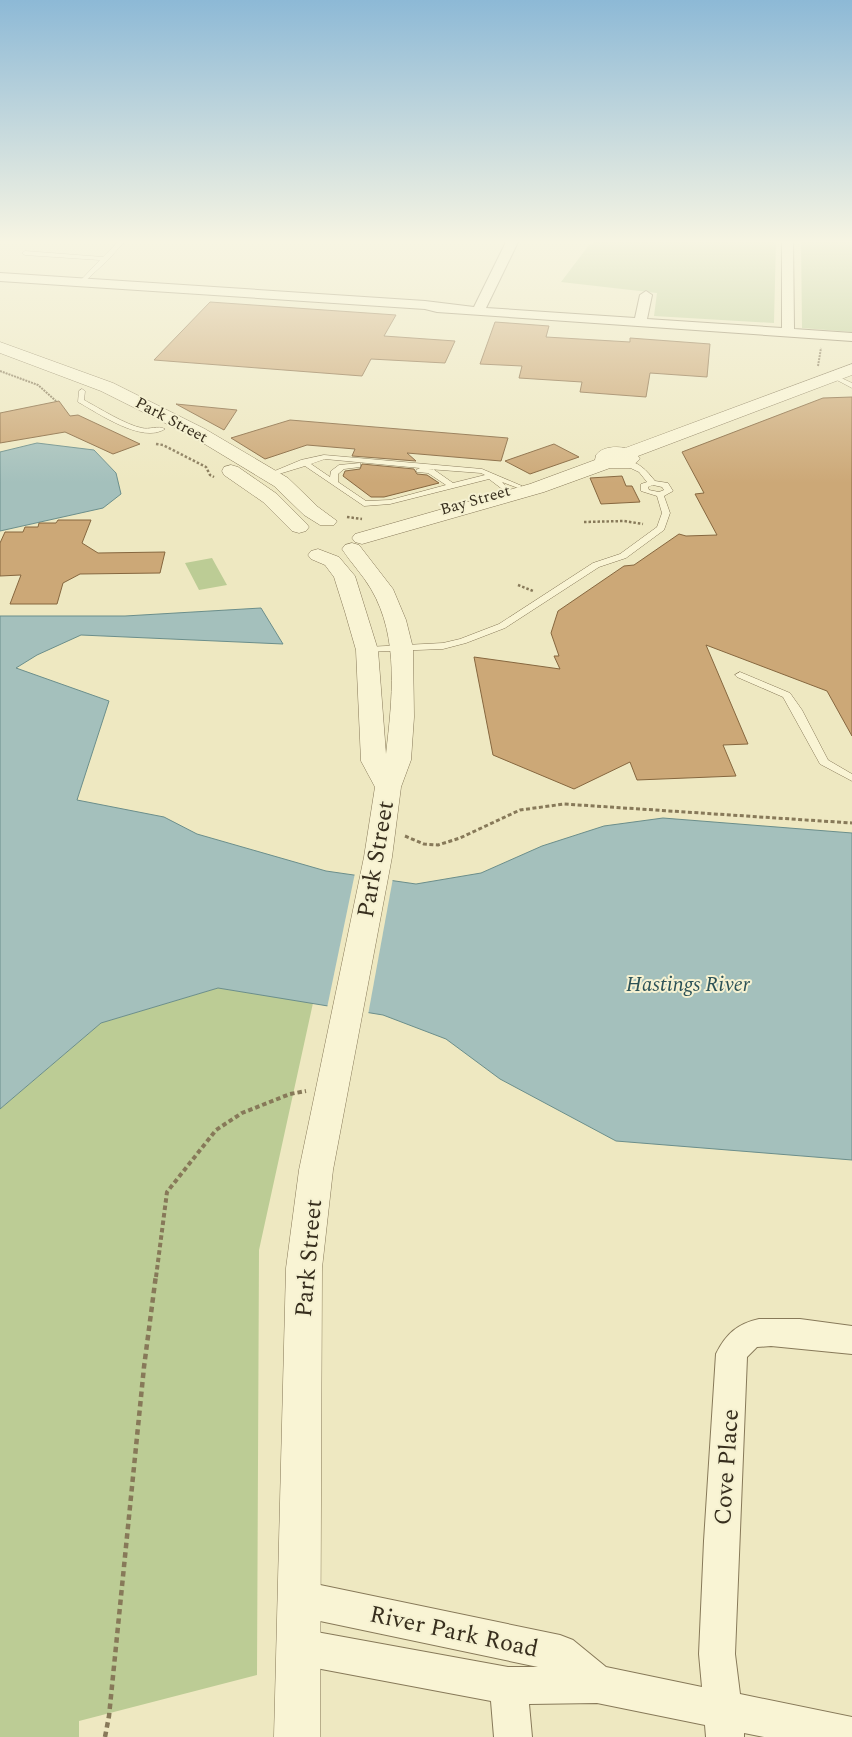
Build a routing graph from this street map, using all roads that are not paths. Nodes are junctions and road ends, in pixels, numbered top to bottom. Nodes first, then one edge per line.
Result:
1 (627, 321) edge
2 (788, 321) edge
3 (640, 322) joint
4 (788, 332) junction
5 (852, 337) edge
6 (0, 347) edge
7 (0, 360) edge
8 (852, 369) edge
9 (827, 373) junction
10 (852, 386) edge
11 (627, 458) junction
12 (304, 462) junction
13 (602, 464) junction
14 (269, 474) junction
15 (491, 476) junction
16 (334, 483) junction
17 (452, 486) junction
18 (512, 488) junction
19 (327, 521) junction
20 (356, 538) junction
21 (301, 544) junction
22 (402, 648) junction
23 (367, 650) junction
24 (740, 674) dead end
25 (852, 778) edge
26 (388, 787) junction
27 (852, 1340) edge
28 (301, 1599) junction
29 (300, 1647) junction
30 (597, 1684) junction
31 (508, 1686) junction
32 (724, 1723) edge
33 (852, 1736) edge
34 (297, 1737) edge
35 (513, 1737) edge

1 - 3 street
2 - 4 street
3 - 4 street
4 - 5 street
6 - 14 street, Park Street
7 - 21 street, Park Street
8 - 9 street, Bay Street
9 - 10 lane
9 - 11 street, Bay Street
11 - 13 street, Bay Street
11 - 22 lane
12 - 14 lane
12 - 15 lane
12 - 16 lane
13 - 18 street, Bay Street
13 - 20 street, Bay Street
14 - 19 street, Park Street
15 - 17 lane
15 - 18 lane
15 - 18 lane
16 - 17 lane
16 - 17 lane
18 - 20 street, Bay Street
19 - 20 street
19 - 21 street
20 - 21 street
20 - 22 street, Park Street
21 - 23 street, Park Street
22 - 23 lane
22 - 26 street, Park Street
23 - 26 street, Park Street
24 - 25 lane
26 - 28 street, Park Street
27 - 32 street, Cove Place
28 - 29 street, Park Street
28 - 30 street, River Park Road
29 - 31 street, River Park Road
29 - 34 street, Park Street
30 - 31 street, River Park Road
30 - 32 street, River Park Road
31 - 35 street
32 - 33 street, River Park Road

